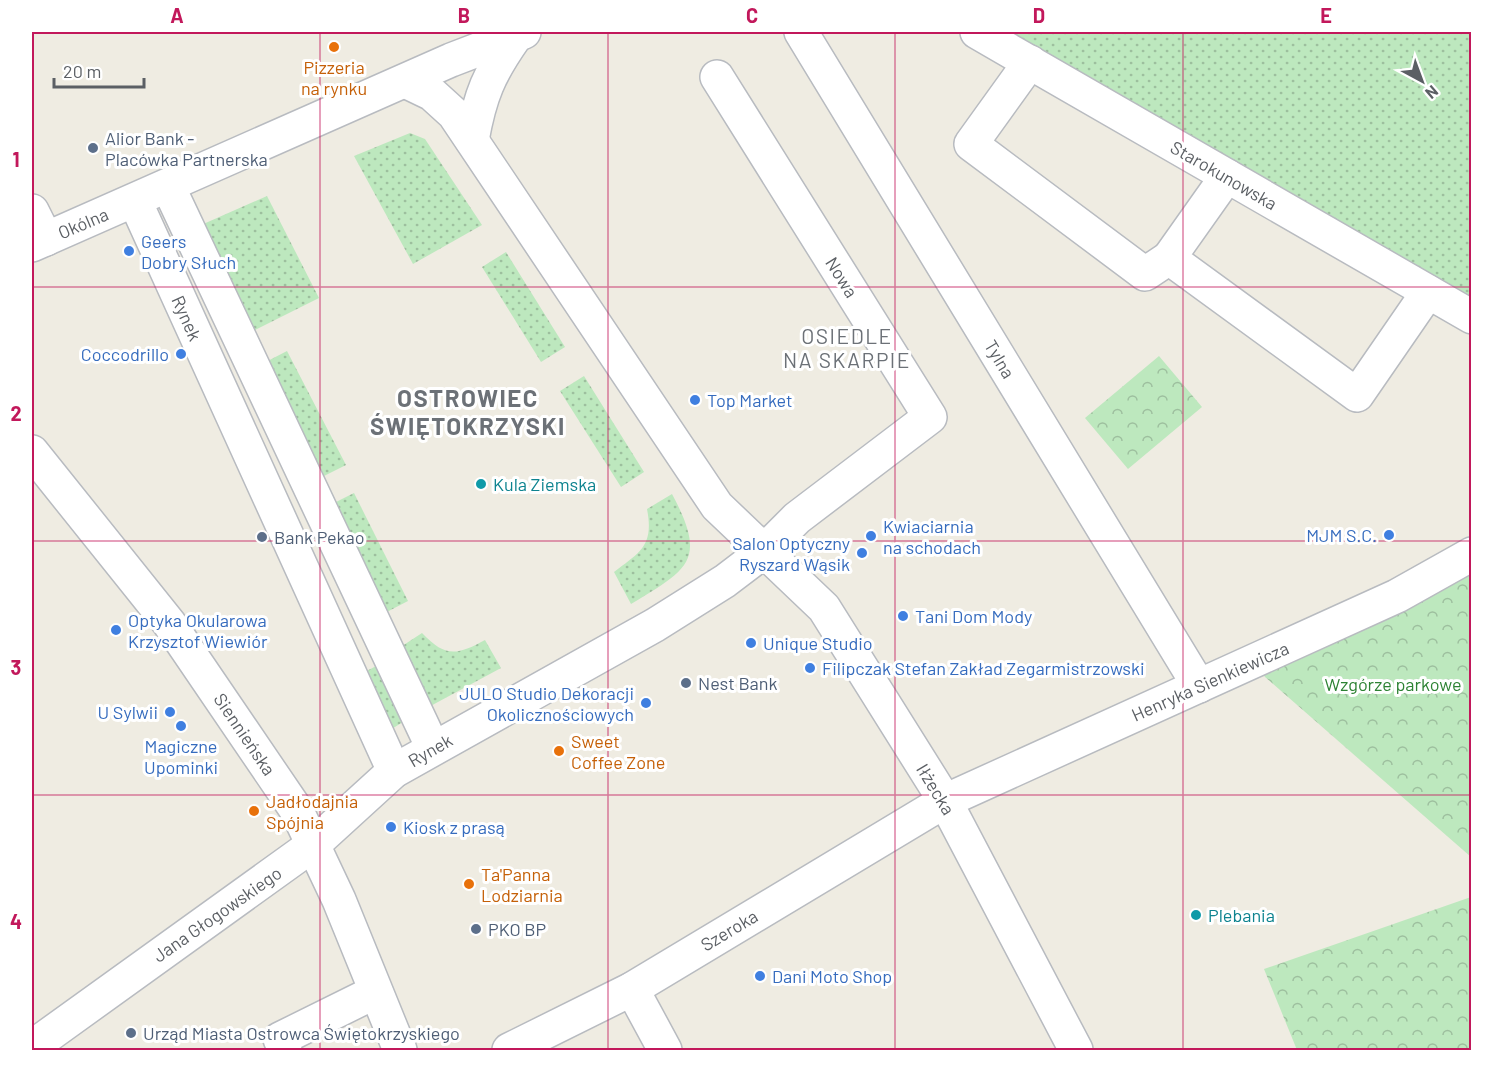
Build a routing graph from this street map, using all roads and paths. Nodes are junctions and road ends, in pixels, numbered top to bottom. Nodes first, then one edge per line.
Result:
1 (801, 32) edge
2 (977, 32) edge
3 (520, 34) edge
4 (1030, 62) junction
5 (717, 77) dead end
6 (405, 81) junction
7 (472, 140) junction
8 (1227, 177) junction
9 (168, 186) junction
10 (135, 201) junction
11 (36, 232) edge
12 (1169, 258) junction
13 (1428, 292) junction
14 (1472, 317) edge
15 (32, 452) edge
16 (763, 552) junction
17 (1472, 554) edge
18 (1199, 686) junction
19 (433, 748) junction
20 (394, 771) junction
21 (945, 801) junction
22 (314, 844) junction
23 (632, 989) junction
24 (375, 992) junction
25 (32, 1047) edge
26 (285, 1050) edge
27 (400, 1050) edge
28 (509, 1050) edge
29 (665, 1050) edge
30 (1076, 1050) edge

1 - 18 street, Tylna
2 - 4 street, Starokunowska
3 - 6 street
3 - 7 street
4 - 8 street, Starokunowska
4 - 12 street
5 - 16 street, Nowa
6 - 7 street
6 - 9 street
7 - 16 street
8 - 12 street
8 - 13 street, Starokunowska
9 - 10 street
9 - 19 street
10 - 11 street, Okólna
10 - 20 street, Rynek
12 - 13 street
13 - 14 street, Starokunowska
15 - 22 street, Siennieńska
16 - 19 street, Rynek
16 - 21 street, Iłżecka
17 - 18 street, Henryka Sienkiewicza
18 - 21 street, Henryka Sienkiewicza
19 - 20 street, Rynek
20 - 22 street, Jana Głogowskiego
21 - 23 street, Szeroka
21 - 30 street, Iłżecka
22 - 24 street, Siennieńska
22 - 25 street, Jana Głogowskiego
23 - 28 street, Szeroka
23 - 29 street
24 - 26 street
24 - 27 street, Siennieńska

